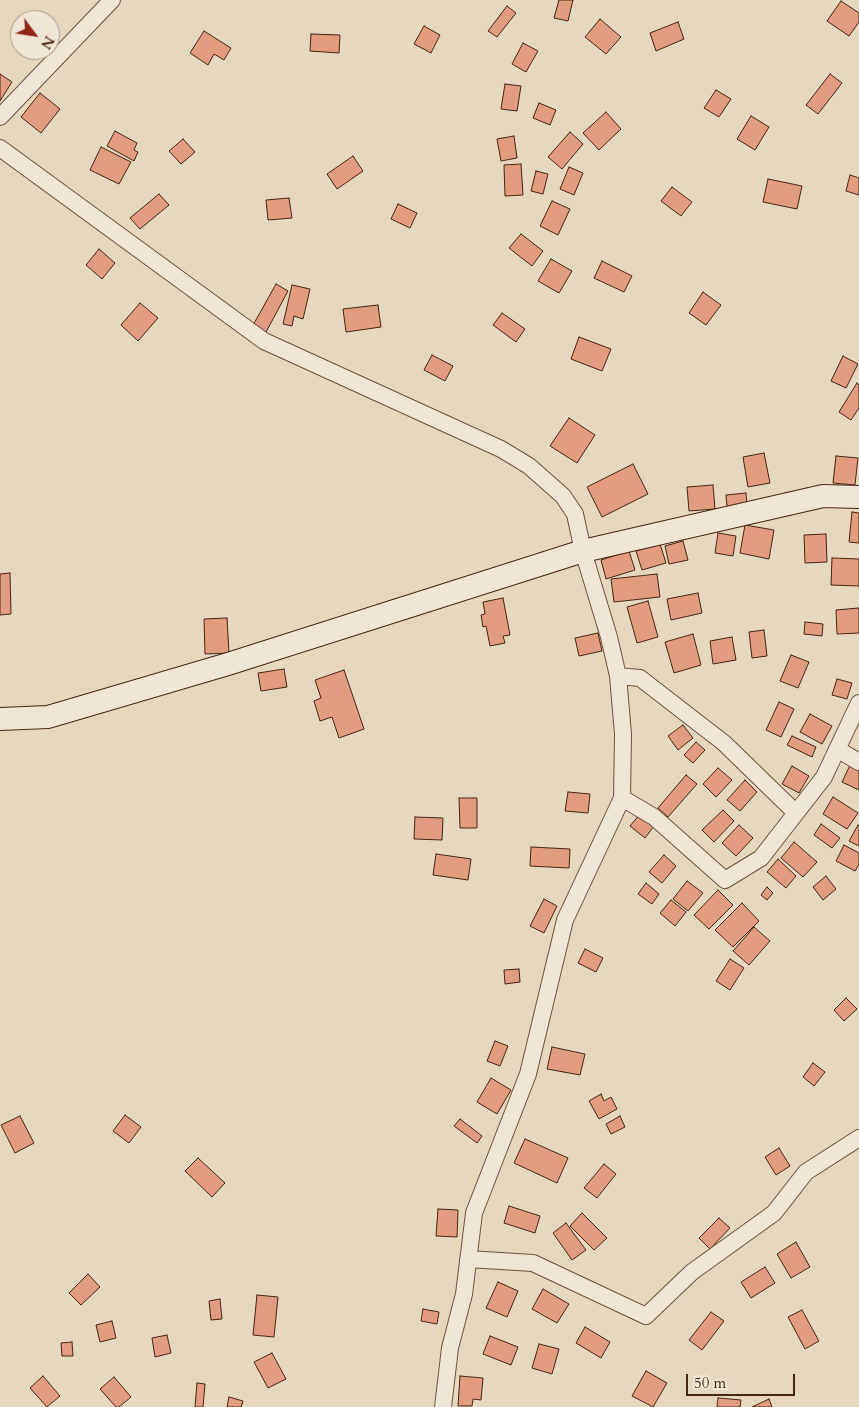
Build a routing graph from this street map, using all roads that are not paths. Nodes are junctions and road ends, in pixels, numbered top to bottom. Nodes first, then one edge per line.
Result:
1 (112, 0) edge
2 (0, 117) edge
3 (0, 148) edge
4 (859, 497) edge
5 (583, 551) junction
6 (618, 676) junction
7 (859, 704) edge
8 (0, 719) edge
9 (837, 749) junction
10 (859, 762) edge
11 (622, 798) junction
12 (796, 813) junction
13 (859, 1138) edge
14 (468, 1259) junction
15 (443, 1407) edge

1 - 2 street
3 - 5 street
4 - 5 street
5 - 6 street
5 - 8 street
6 - 11 street
6 - 12 street
7 - 9 street
9 - 10 street
9 - 12 street
11 - 12 street
11 - 14 street
13 - 14 street
14 - 15 street

